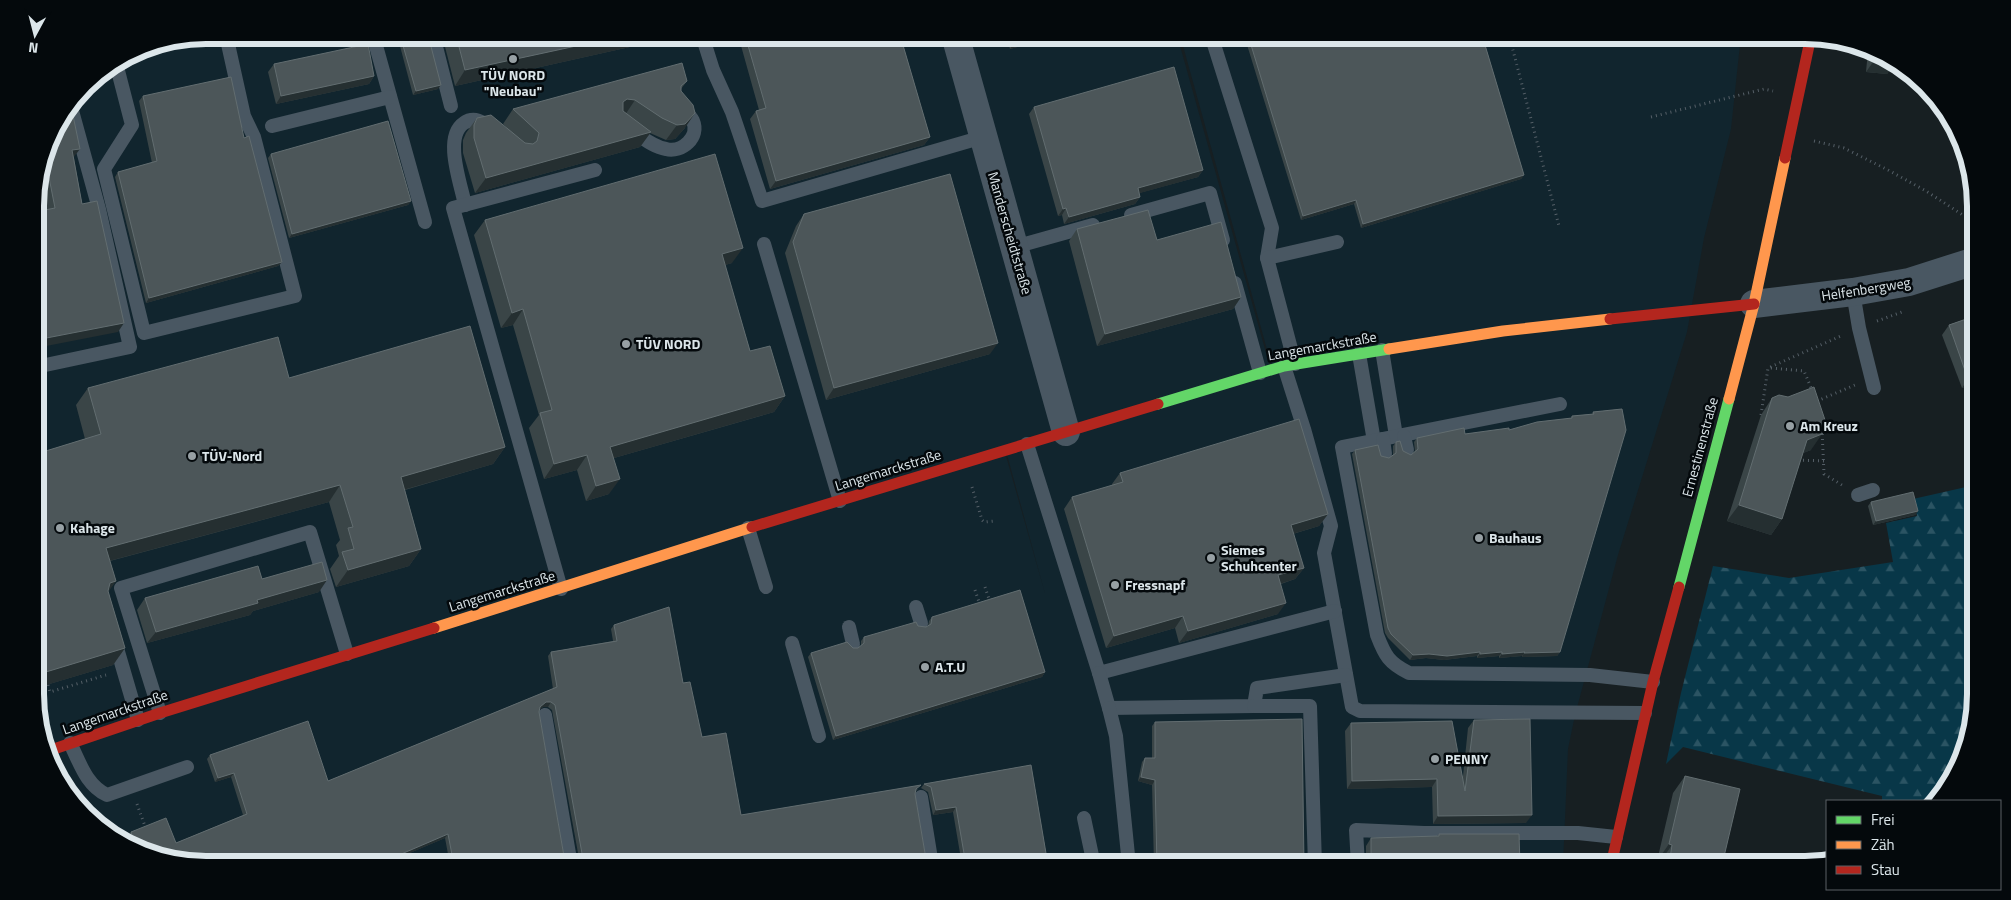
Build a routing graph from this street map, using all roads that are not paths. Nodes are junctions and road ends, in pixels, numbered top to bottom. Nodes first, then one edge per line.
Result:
1 (228, 44) edge
2 (375, 44) edge
3 (435, 44) edge
4 (705, 44) edge
5 (957, 44) edge
6 (1214, 44) edge
7 (1809, 44) edge
8 (118, 70) edge
9 (390, 97) junction
10 (679, 104) edge
11 (451, 106) dead end
12 (73, 113) edge
13 (620, 122) edge
14 (272, 126) dead end
15 (983, 137) junction
16 (506, 139) edge
17 (595, 170) edge
18 (465, 204) junction
19 (425, 222) dead end
20 (1337, 242) dead end
21 (764, 244) dead end
22 (1014, 247) junction
23 (1226, 250) edge
24 (1267, 258) junction
25 (1967, 264) edge
26 (1231, 269) edge
27 (1853, 292) junction
28 (1754, 304) junction
29 (1382, 350) junction
30 (1358, 354) junction
31 (44, 365) edge
32 (1289, 365) junction
33 (1260, 373) junction
34 (1873, 383) road end
35 (1560, 404) dead end
36 (1066, 432) junction
37 (1389, 438) junction
38 (1027, 444) junction
39 (1407, 450) dead end
40 (1385, 454) dead end
41 (1873, 490) dead end
42 (1858, 495) road end
43 (840, 501) junction
44 (748, 528) junction
45 (766, 587) dead end
46 (561, 589) junction
47 (916, 607) dead end
48 (1335, 611) junction
49 (921, 623) dead end
50 (110, 625) edge
51 (849, 627) dead end
52 (792, 643) dead end
53 (853, 644) dead end
54 (347, 654) junction
55 (1099, 673) junction
56 (1346, 675) junction
57 (1652, 682) junction
58 (1254, 706) junction
59 (1109, 708) junction
60 (160, 713) junction
61 (1645, 713) junction
62 (545, 715) dead end
63 (138, 720) junction
64 (819, 736) dead end
65 (70, 743) junction
66 (53, 749) edge
67 (186, 766) dead end
68 (921, 797) dead end
69 (1084, 818) dead end
70 (1616, 837) junction
71 (570, 856) edge
72 (931, 856) edge
73 (1092, 856) edge
74 (1128, 856) edge
75 (1315, 856) edge
76 (1357, 856) edge
77 (1613, 856) edge

1 - 8 lane
2 - 9 lane
3 - 11 lane
4 - 15 lane
5 - 15 street, Manderscheidtstraße
6 - 24 lane
7 - 28 street, Ernestinenstraße
9 - 14 lane
9 - 19 lane
10 - 13 lane
12 - 31 lane
15 - 22 street, Manderscheidtstraße
16 - 18 lane
17 - 18 lane
18 - 46 lane
20 - 24 lane
21 - 43 lane
22 - 23 lane
22 - 36 street, Manderscheidtstraße
24 - 32 lane
25 - 27 street, Helfenbergweg
26 - 33 lane
27 - 28 street, Helfenbergweg
27 - 34 lane
28 - 29 street, Langemarckstraße
28 - 57 street, Ernestinenstraße
29 - 30 street, Langemarckstraße
29 - 37 lane
30 - 32 street, Langemarckstraße
30 - 37 lane
32 - 33 street, Langemarckstraße
32 - 48 lane
33 - 36 street, Langemarckstraße
35 - 37 lane
36 - 38 street, Langemarckstraße
37 - 39 lane
37 - 40 lane
37 - 57 lane
38 - 43 street, Langemarckstraße
38 - 55 lane
41 - 42 lane
43 - 44 street, Langemarckstraße
44 - 45 lane
44 - 46 street, Langemarckstraße
46 - 54 street, Langemarckstraße
47 - 49 lane
48 - 55 lane
48 - 56 lane
50 - 63 lane
51 - 53 lane
52 - 64 lane
54 - 60 street, Langemarckstraße
54 - 60 lane
55 - 59 lane
56 - 58 lane
56 - 61 lane
57 - 61 street, Ernestinenstraße
58 - 59 lane
58 - 75 lane
59 - 74 lane
60 - 63 street, Langemarckstraße
61 - 70 street, Ernestinenstraße
62 - 71 lane
63 - 65 street, Langemarckstraße
65 - 66 street, Langemarckstraße
65 - 67 lane
68 - 72 lane
69 - 73 lane
70 - 76 lane
70 - 77 street, Ernestinenstraße

